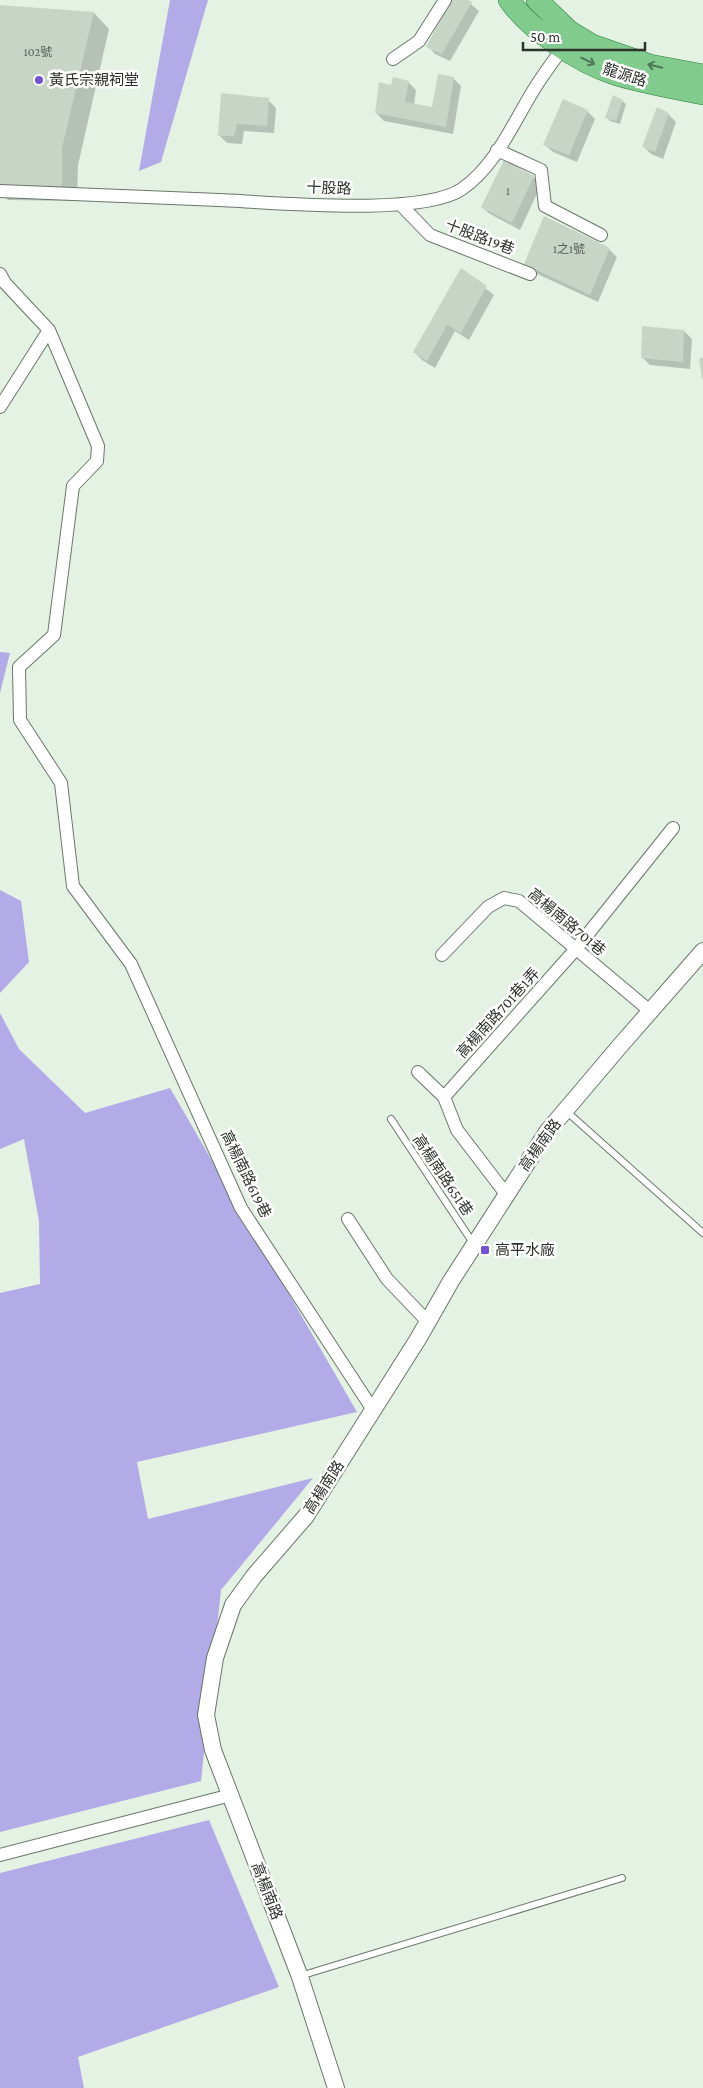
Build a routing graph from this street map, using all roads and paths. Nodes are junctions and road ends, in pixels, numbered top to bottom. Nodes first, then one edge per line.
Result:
1 (445, 0) edge
2 (509, 0) edge
3 (537, 0) edge
4 (566, 40) junction
5 (394, 59) dead end
6 (703, 75) edge
7 (703, 94) edge
8 (497, 150) junction
9 (0, 191) edge
10 (400, 204) junction
11 (601, 234) dead end
12 (0, 274) edge
13 (530, 274) dead end
14 (49, 330) junction
15 (0, 407) edge
16 (673, 828) dead end
17 (576, 950) junction
18 (703, 951) edge
19 (442, 955) dead end
20 (650, 1012) junction
21 (418, 1072) dead end
22 (444, 1098) junction
23 (566, 1110) junction
24 (391, 1119) dead end
25 (506, 1194) junction
26 (348, 1219) dead end
27 (703, 1233) edge
28 (474, 1245) junction
29 (428, 1322) junction
30 (373, 1410) junction
31 (230, 1795) junction
32 (0, 1855) edge
33 (622, 1878) dead end
34 (300, 1977) junction
35 (336, 2088) edge

1 - 5 street
2 - 4 main road, 龍源路
3 - 4 main road
6 -> 4 main road
4 -> 7 main road, 龍源路
4 - 8 street, 十股路
8 - 10 street, 十股路
8 - 11 street
9 - 10 street, 十股路
10 - 13 street, 十股路19巷
12 - 14 street
14 - 15 street
14 - 30 street, 高楊南路619巷
16 - 17 street, 高楊南路701巷1弄
17 - 19 street, 高楊南路701巷
17 - 20 street, 高楊南路701巷
17 - 22 street, 高楊南路701巷1弄
18 - 20 street, 高楊南路
20 - 23 street, 高楊南路
21 - 22 street
22 - 25 street
23 - 25 street, 高楊南路
23 - 27 lane
24 - 28 lane, 高楊南路651巷
25 - 28 street, 高楊南路
26 - 29 street
28 - 29 street, 高楊南路
29 - 30 street, 高楊南路
30 - 31 street, 高楊南路
31 - 32 street
31 - 34 street, 高楊南路
33 - 34 lane
34 - 35 street, 高楊南路

